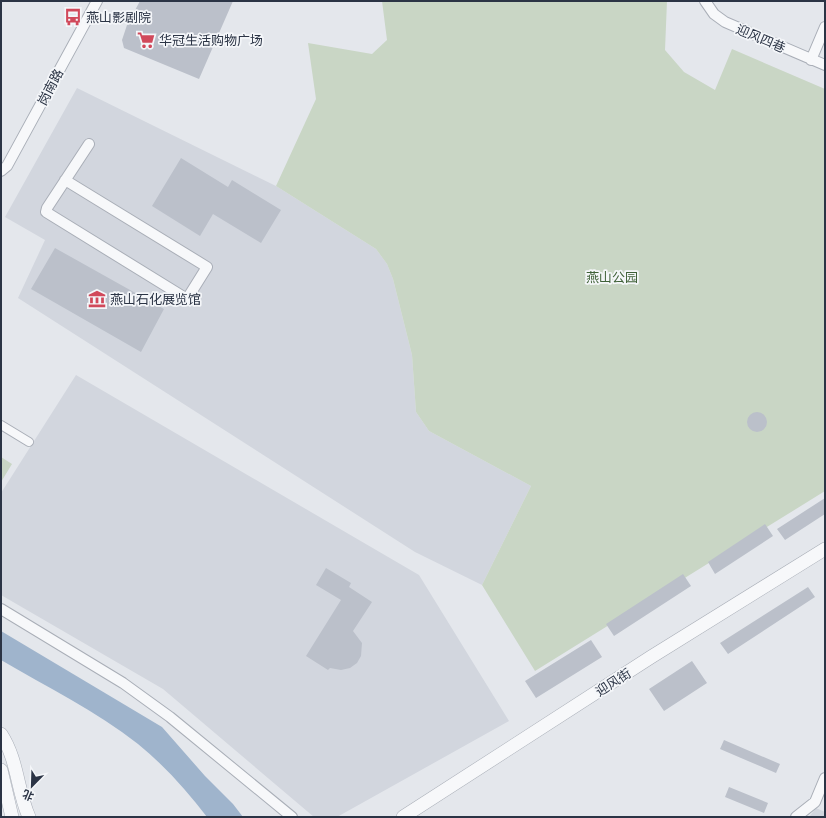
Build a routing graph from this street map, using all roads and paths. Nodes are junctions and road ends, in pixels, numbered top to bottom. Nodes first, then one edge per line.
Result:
1 (96, 1) edge
2 (705, 1) edge
3 (825, 27) edge
4 (811, 60) junction
5 (825, 65) edge
6 (89, 144) dead end
7 (1, 171) edge
8 (65, 180) junction
9 (1, 426) edge
10 (29, 442) dead end
11 (825, 549) edge
12 (1, 609) edge
13 (1, 734) edge
14 (1, 770) edge
15 (825, 778) edge
16 (25, 816) edge
17 (12, 817) edge
18 (292, 817) edge
19 (403, 817) edge
20 (796, 817) edge

1 - 7 street, 岗南路
2 - 4 street, 迎风四巷
3 - 4 street
4 - 5 street, 迎风四巷
6 - 8 street
8 - 8 street
9 - 10 street
11 - 19 street, 迎风街
12 - 18 street
13 - 16 street
14 - 17 street
15 - 20 street

